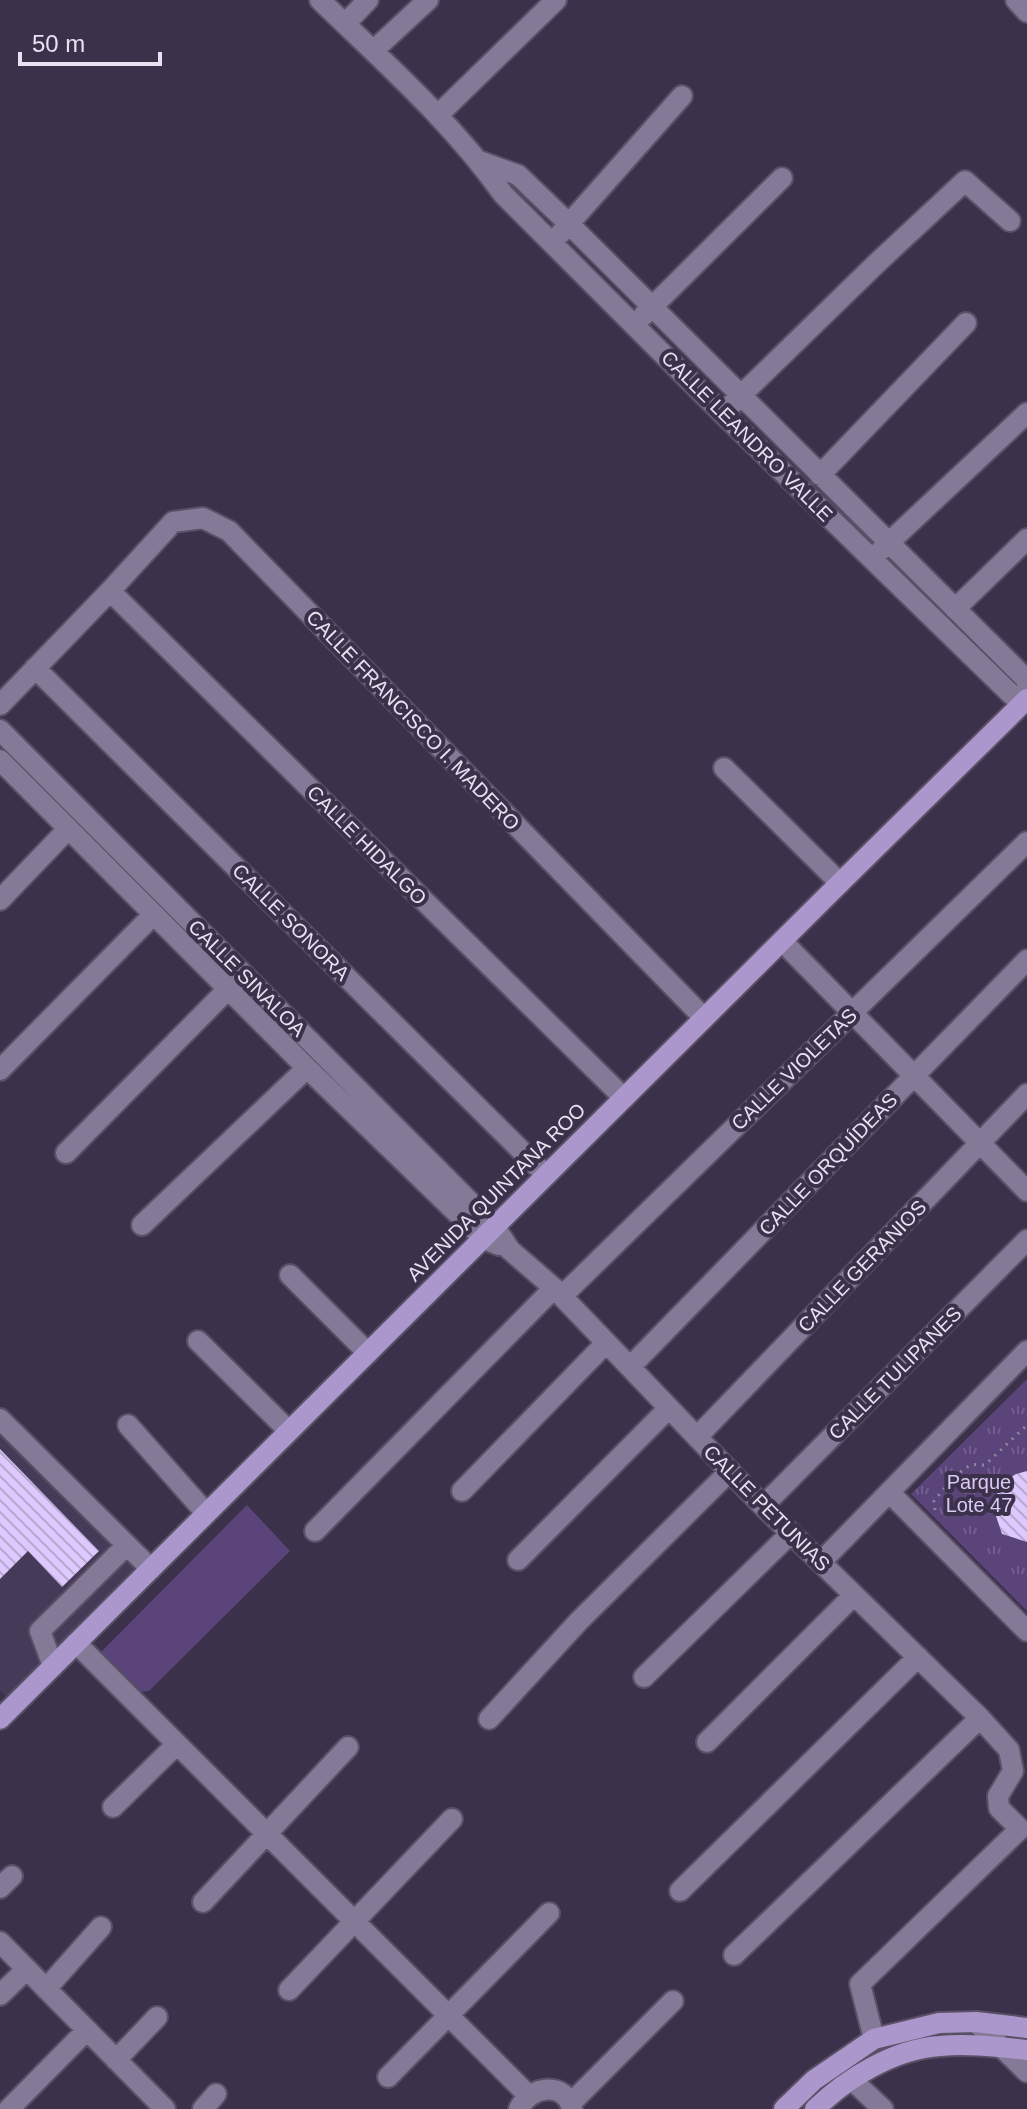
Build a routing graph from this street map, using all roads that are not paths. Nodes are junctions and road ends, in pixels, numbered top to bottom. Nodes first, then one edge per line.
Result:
1 (320, 0) edge
2 (368, 0) edge
3 (428, 0) edge
4 (556, 0) edge
5 (1016, 0) edge
6 (1027, 11) edge
7 (345, 24) junction
8 (373, 51) junction
9 (682, 96) dead end
10 (438, 115) junction
11 (479, 161) junction
12 (782, 178) dead end
13 (1010, 221) dead end
14 (569, 224) junction
15 (551, 242) junction
16 (653, 308) junction
17 (966, 323) dead end
18 (634, 324) junction
19 (741, 396) junction
20 (722, 413) junction
21 (1027, 413) edge
22 (820, 475) junction
23 (1027, 539) edge
24 (888, 543) junction
25 (872, 558) junction
26 (110, 591) junction
27 (955, 609) junction
28 (35, 668) junction
29 (1027, 684) edge
30 (1027, 698) edge
31 (0, 705) edge
32 (3, 748) edge
33 (724, 768) dead end
34 (68, 829) junction
35 (1027, 842) edge
36 (840, 883) junction
37 (0, 900) edge
38 (154, 914) junction
39 (782, 941) junction
40 (1027, 960) edge
41 (243, 974) junction
42 (228, 989) junction
43 (852, 1012) junction
44 (704, 1018) junction
45 (307, 1068) junction
46 (0, 1070) edge
47 (914, 1076) junction
48 (1027, 1094) edge
49 (624, 1098) junction
50 (980, 1143) junction
51 (66, 1153) dead end
52 (546, 1175) junction
53 (1027, 1191) edge
54 (142, 1225) dead end
55 (489, 1233) junction
56 (1027, 1240) edge
57 (290, 1275) dead end
58 (558, 1292) junction
59 (198, 1341) dead end
60 (606, 1343) junction
61 (1027, 1351) edge
62 (368, 1353) junction
63 (630, 1367) junction
64 (669, 1408) junction
65 (0, 1419) edge
66 (128, 1425) dead end
67 (289, 1431) junction
68 (697, 1437) junction
69 (730, 1471) junction
70 (462, 1491) dead end
71 (889, 1492) junction
72 (763, 1506) junction
73 (206, 1513) junction
74 (315, 1531) dead end
75 (791, 1533) junction
76 (127, 1545) junction
77 (518, 1560) dead end
78 (821, 1562) junction
79 (151, 1569) junction
80 (854, 1595) junction
81 (1027, 1631) edge
82 (76, 1643) junction
83 (918, 1657) junction
84 (53, 1666) junction
85 (644, 1677) dead end
86 (980, 1718) junction
87 (0, 1719) edge
88 (489, 1719) dead end
89 (707, 1742) dead end
90 (177, 1744) junction
91 (348, 1747) dead end
92 (1020, 1764) edge
93 (113, 1807) dead end
94 (452, 1819) dead end
95 (1023, 1832) edge
96 (267, 1834) junction
97 (680, 1891) dead end
98 (203, 1902) dead end
99 (549, 1913) dead end
100 (354, 1921) junction
101 (101, 1927) dead end
102 (0, 1942) edge
103 (734, 1955) dead end
104 (27, 1969) junction
105 (46, 1989) junction
106 (289, 1990) dead end
107 (0, 1995) edge
108 (673, 2001) dead end
109 (448, 2015) junction
110 (157, 2017) dead end
111 (976, 2022) junction
112 (1027, 2028) edge
113 (87, 2030) junction
114 (874, 2039) junction
115 (1001, 2047) junction
116 (1027, 2050) edge
117 (116, 2060) junction
118 (1027, 2072) edge
119 (388, 2077) dead end
120 (852, 2080) junction
121 (524, 2102) edge
122 (157, 2106) edge
123 (572, 2106) edge
124 (9, 2109) edge
125 (784, 2109) edge
126 (815, 2109) edge
127 (883, 2109) edge

1 - 7 street, CALLE LEANDRO VALLE
2 - 7 street
3 - 8 street
4 - 10 street
5 - 6 street
7 - 8 street, CALLE LEANDRO VALLE
8 - 10 street, CALLE LEANDRO VALLE
9 - 14 street
10 - 11 street, CALLE LEANDRO VALLE
11 - 14 street, CALLE LEANDRO VALLE
11 - 15 street, CALLE LEANDRO VALLE
12 - 16 street
13 - 19 street
14 - 15 street
14 - 16 street, CALLE LEANDRO VALLE
15 - 18 street, CALLE LEANDRO VALLE
16 - 18 street
16 - 19 street, CALLE LEANDRO VALLE
17 - 22 street
18 - 20 street, CALLE LEANDRO VALLE
19 - 20 street
19 - 22 street, CALLE LEANDRO VALLE
20 - 25 street, CALLE LEANDRO VALLE
21 - 24 street
22 - 24 street, CALLE LEANDRO VALLE
23 - 27 street
24 - 25 street
24 - 27 street, CALLE LEANDRO VALLE
25 - 30 street, CALLE LEANDRO VALLE
26 - 28 street, CALLE FRANCISCO I. MADERO
26 - 44 street, CALLE FRANCISCO I. MADERO
26 - 49 street, CALLE HIDALGO
27 - 29 street, CALLE LEANDRO VALLE
28 - 31 street, CALLE FRANCISCO I. MADERO
28 - 52 street, CALLE SONORA
30 - 36 main road, AVENIDA QUINTANA ROO
32 - 34 street, CALLE SINALOA
32 - 41 street, CALLE SINALOA
33 - 36 street
34 - 37 street
34 - 38 street, CALLE SINALOA
35 - 43 street, CALLE VIOLETAS
36 - 39 main road, AVENIDA QUINTANA ROO
38 - 42 street, CALLE SINALOA
38 - 46 street
39 - 43 street
39 - 44 main road, AVENIDA QUINTANA ROO
40 - 47 street, CALLE ORQUÍDEAS
41 - 42 street
41 - 55 street, CALLE SINALOA
42 - 45 street, CALLE SINALOA
42 - 51 street
43 - 47 street
43 - 58 street, CALLE VIOLETAS
44 - 49 main road, AVENIDA QUINTANA ROO
45 - 54 street
45 - 55 street, CALLE SINALOA
47 - 50 street
47 - 63 street, CALLE ORQUÍDEAS
48 - 50 street, CALLE GERANIOS
49 - 52 main road, AVENIDA QUINTANA ROO
50 - 53 street
50 - 68 street, CALLE GERANIOS
52 - 55 main road, AVENIDA QUINTANA ROO
55 - 58 street, CALLE PETUNIAS
55 - 62 main road, AVENIDA QUINTANA ROO
56 - 72 street, CALLE TULIPANES
57 - 62 street
58 - 60 street, CALLE PETUNIAS
58 - 74 street, CALLE VIOLETAS
59 - 67 street
60 - 63 street, CALLE PETUNIAS
60 - 70 street
61 - 71 street
62 - 67 main road, AVENIDA QUINTANA ROO
63 - 64 street, CALLE PETUNIAS
64 - 68 street, CALLE PETUNIAS
64 - 77 street
65 - 76 street
66 - 73 street
67 - 73 main road, AVENIDA QUINTANA ROO
68 - 69 street, CALLE PETUNIAS
69 - 72 street, CALLE PETUNIAS
69 - 88 street
71 - 78 street
71 - 81 street
72 - 75 street, CALLE PETUNIAS
73 - 79 main road, AVENIDA QUINTANA ROO
75 - 78 street, CALLE PETUNIAS
75 - 85 street
76 - 79 street
76 - 84 street
78 - 80 street, CALLE PETUNIAS
79 - 82 main road, AVENIDA QUINTANA ROO
80 - 83 street, CALLE PETUNIAS
80 - 89 street
82 - 84 main road, AVENIDA QUINTANA ROO
82 - 90 street
83 - 86 street, CALLE PETUNIAS
83 - 97 street
84 - 87 main road, AVENIDA QUINTANA ROO
86 - 92 street, CALLE PETUNIAS
86 - 103 street
90 - 93 street
90 - 96 street
91 - 96 street
92 - 95 street, CALLE PETUNIAS
94 - 100 street
95 - 114 street, CALLE PETUNIAS
96 - 98 street
96 - 100 street
99 - 109 street
100 - 106 street
100 - 109 street
101 - 105 street
102 - 104 street
104 - 105 street
104 - 107 street
105 - 113 street
108 - 123 street
109 - 119 street
109 - 121 street
110 - 117 street
111 - 112 main road
111 - 114 main road
111 - 115 street
113 - 117 street
113 - 124 street
114 - 125 main road
115 - 116 main road
115 - 118 street
115 - 120 main road
117 - 122 street
120 - 126 main road
120 - 127 street
121 - 123 street

